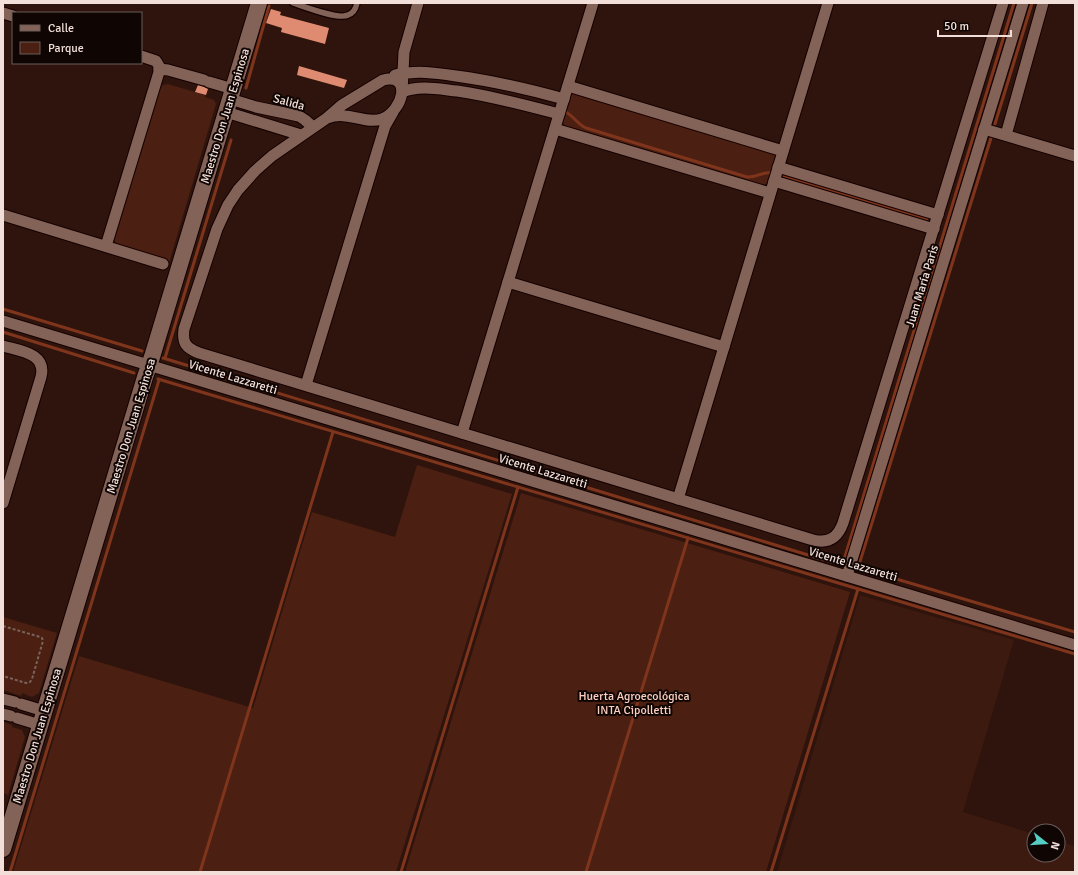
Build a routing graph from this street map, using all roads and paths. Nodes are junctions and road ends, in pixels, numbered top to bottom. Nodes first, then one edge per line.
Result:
1 (259, 3) edge
2 (294, 3) edge
3 (358, 3) edge
4 (418, 3) edge
5 (593, 3) edge
6 (828, 3) edge
7 (1003, 3) edge
8 (1023, 3) edge
9 (1043, 3) edge
10 (406, 42) junction
11 (142, 56) edge
12 (159, 69) junction
13 (402, 74) junction
14 (383, 80) junction
15 (568, 86) junction
16 (402, 92) junction
17 (564, 99) junction
18 (228, 105) junction
19 (394, 111) junction
20 (559, 114) junction
21 (327, 118) junction
22 (362, 120) junction
23 (313, 127) junction
24 (984, 128) junction
25 (555, 129) junction
26 (1006, 135) junction
27 (297, 138) junction
28 (783, 151) junction
29 (377, 153) junction
30 (1075, 156) edge
31 (778, 167) junction
32 (774, 181) junction
33 (770, 193) junction
34 (3, 215) edge
35 (938, 215) junction
36 (934, 229) junction
37 (106, 246) junction
38 (163, 264) dead end
39 (508, 282) junction
40 (3, 321) edge
41 (3, 346) edge
42 (724, 347) junction
43 (149, 365) junction
44 (306, 386) junction
45 (462, 433) junction
46 (678, 499) junction
47 (3, 503) edge
48 (847, 576) junction
49 (3, 626) edge
50 (1075, 645) edge
51 (3, 676) edge
52 (3, 698) edge
53 (10, 716) edge
54 (42, 718) junction
55 (3, 849) edge

1 - 18 main road, Maestro Don Juan Espinosa
2 - 3 lane
4 - 10 street
5 - 15 street
6 - 28 street
7 - 35 street
8 - 24 street, Juan María Paris
9 - 26 street
10 - 13 street
10 - 14 street
11 - 12 street
12 - 18 street
12 - 37 street
13 - 14 street
13 - 16 street
13 - 17 street
14 - 16 street
14 - 21 street
15 - 17 street
15 - 28 street
16 - 19 street
16 - 20 street
17 - 20 street
18 - 23 street, Salida
18 - 27 street
18 - 43 main road, Maestro Don Juan Espinosa
19 - 22 street
19 - 29 street
20 - 25 street
21 - 22 street
21 - 23 street
22 - 29 street
23 - 27 street
24 - 26 street
24 - 48 street, Juan María Paris
25 - 33 street
25 - 39 street
26 - 30 street
27 - 44 street
28 - 31 street
29 - 44 street
31 - 32 street
31 - 35 street
32 - 33 street
32 - 36 street
33 - 42 street
34 - 37 street
35 - 36 street
36 - 46 street
37 - 38 street
39 - 42 street
39 - 45 street
40 - 43 street, Vicente Lazzaretti
41 - 47 street
42 - 46 street
43 - 48 street, Vicente Lazzaretti
43 - 54 main road, Maestro Don Juan Espinosa
44 - 45 street
45 - 46 street
48 - 50 street, Vicente Lazzaretti
49 - 51 path
52 - 54 street
53 - 54 street
54 - 55 main road, Maestro Don Juan Espinosa

